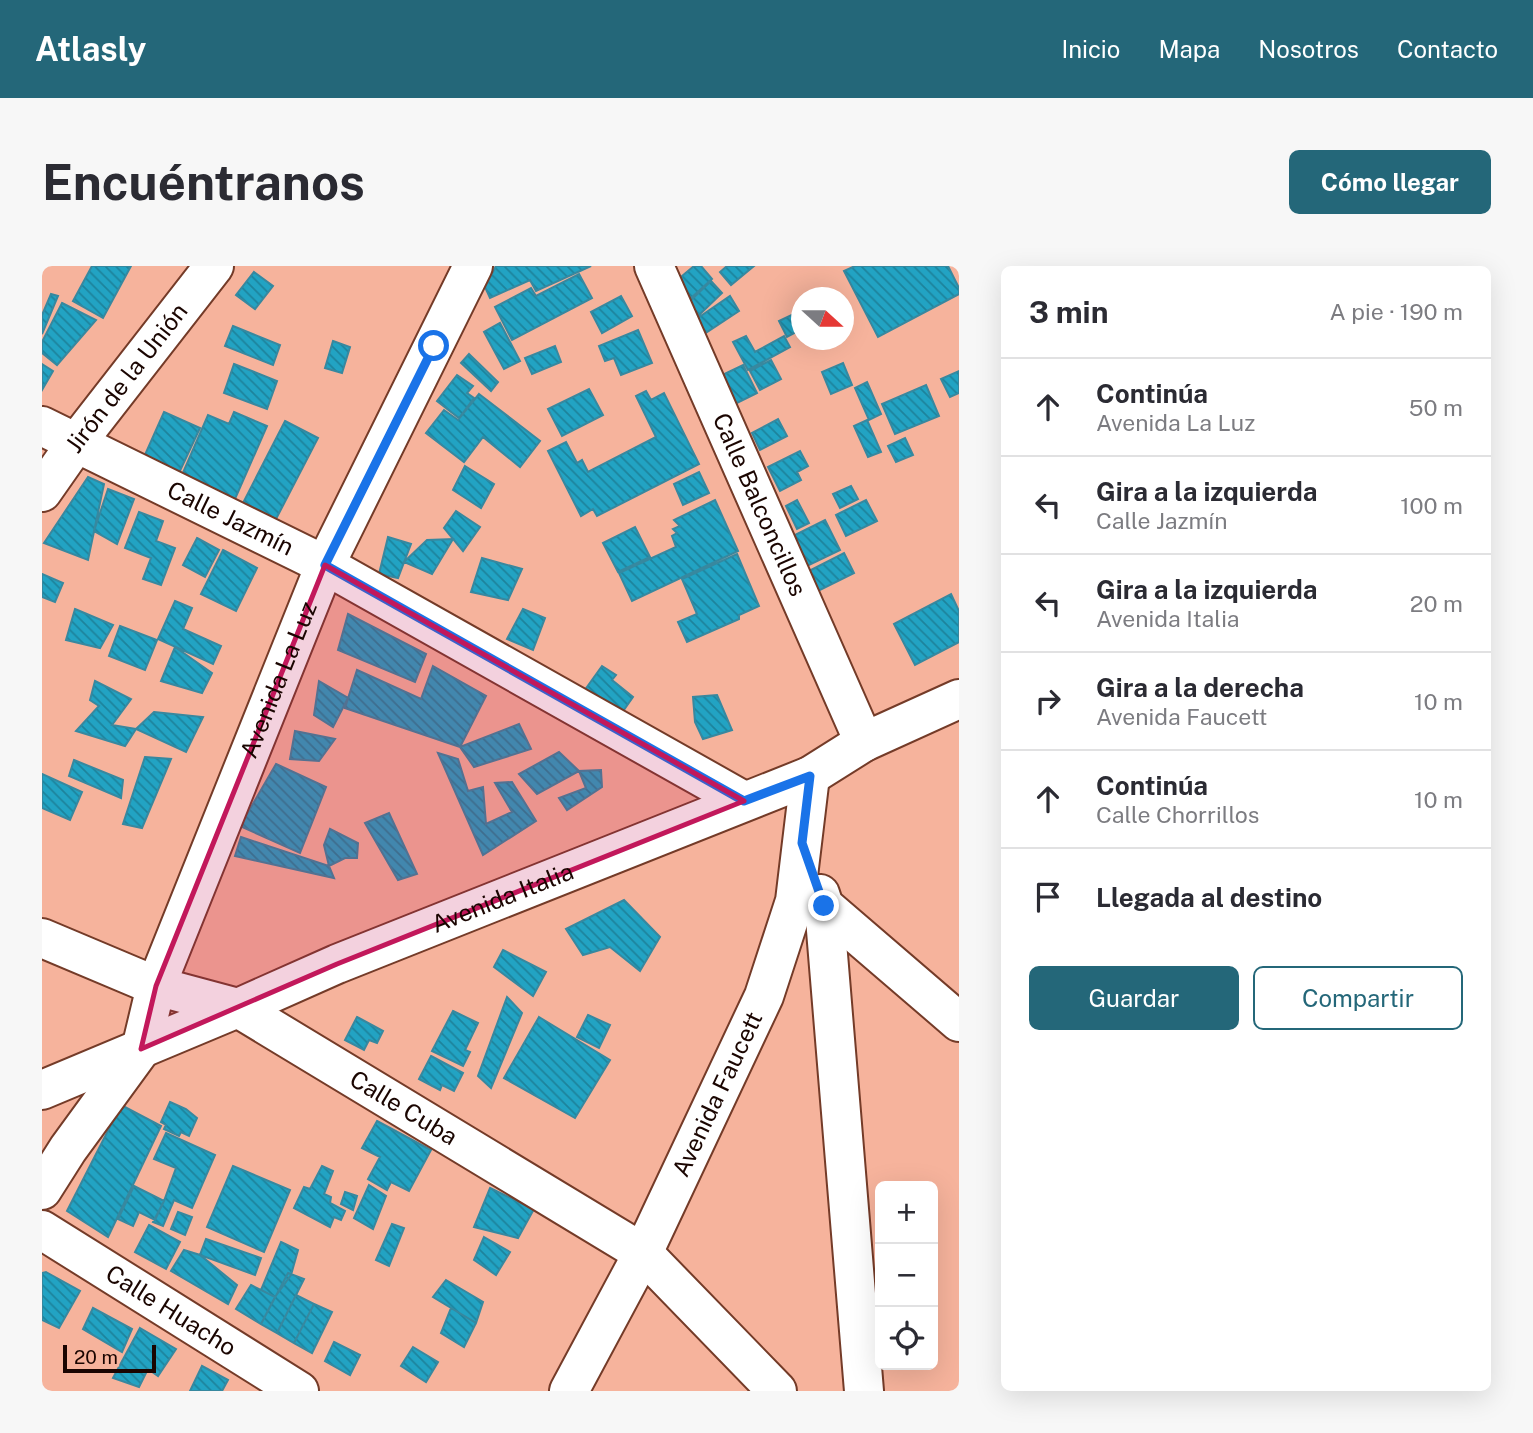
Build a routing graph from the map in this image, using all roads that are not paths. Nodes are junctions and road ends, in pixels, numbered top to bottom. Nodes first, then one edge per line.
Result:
1 (214, 266) edge
2 (473, 266) edge
3 (654, 266) edge
4 (42, 426) edge
5 (77, 442) junction
6 (42, 492) edge
7 (325, 565) junction
8 (959, 699) edge
9 (864, 742) junction
10 (810, 776) junction
11 (744, 801) junction
12 (802, 843) junction
13 (824, 906) junction
14 (42, 938) edge
15 (156, 986) junction
16 (238, 1008) junction
17 (959, 1022) edge
18 (141, 1049) junction
19 (42, 1090) edge
20 (42, 1190) edge
21 (42, 1230) edge
22 (643, 1253) junction
23 (299, 1391) edge
24 (569, 1391) edge
25 (777, 1391) edge
26 (864, 1391) edge

1 - 5 street, Jirón de la Unión
2 - 7 street, Avenida La Luz
3 - 9 street, Calle Balconcillos
4 - 5 street, Calle Jazmín
5 - 6 street, Jirón de la Unión
5 - 7 street, Calle Jazmín
7 - 11 street, Calle Jazmín
7 - 15 street, Avenida La Luz
8 - 9 street, Avenida Italia
9 - 10 street, Avenida Italia
10 - 11 street, Avenida Italia
10 - 12 street, Avenida Faucett
11 - 16 street, Avenida Italia
12 - 13 street
12 - 22 street, Avenida Faucett
13 - 17 street
13 - 26 street
14 - 15 street, Calle Cuba
15 - 16 street, Calle Cuba
15 - 18 street, Avenida La Luz
16 - 18 street, Avenida Italia
16 - 22 street, Calle Cuba
18 - 19 street, Avenida Italia
18 - 20 street
21 - 23 street, Calle Huacho
22 - 24 street, Avenida Faucett
22 - 25 street, Calle Cuba

